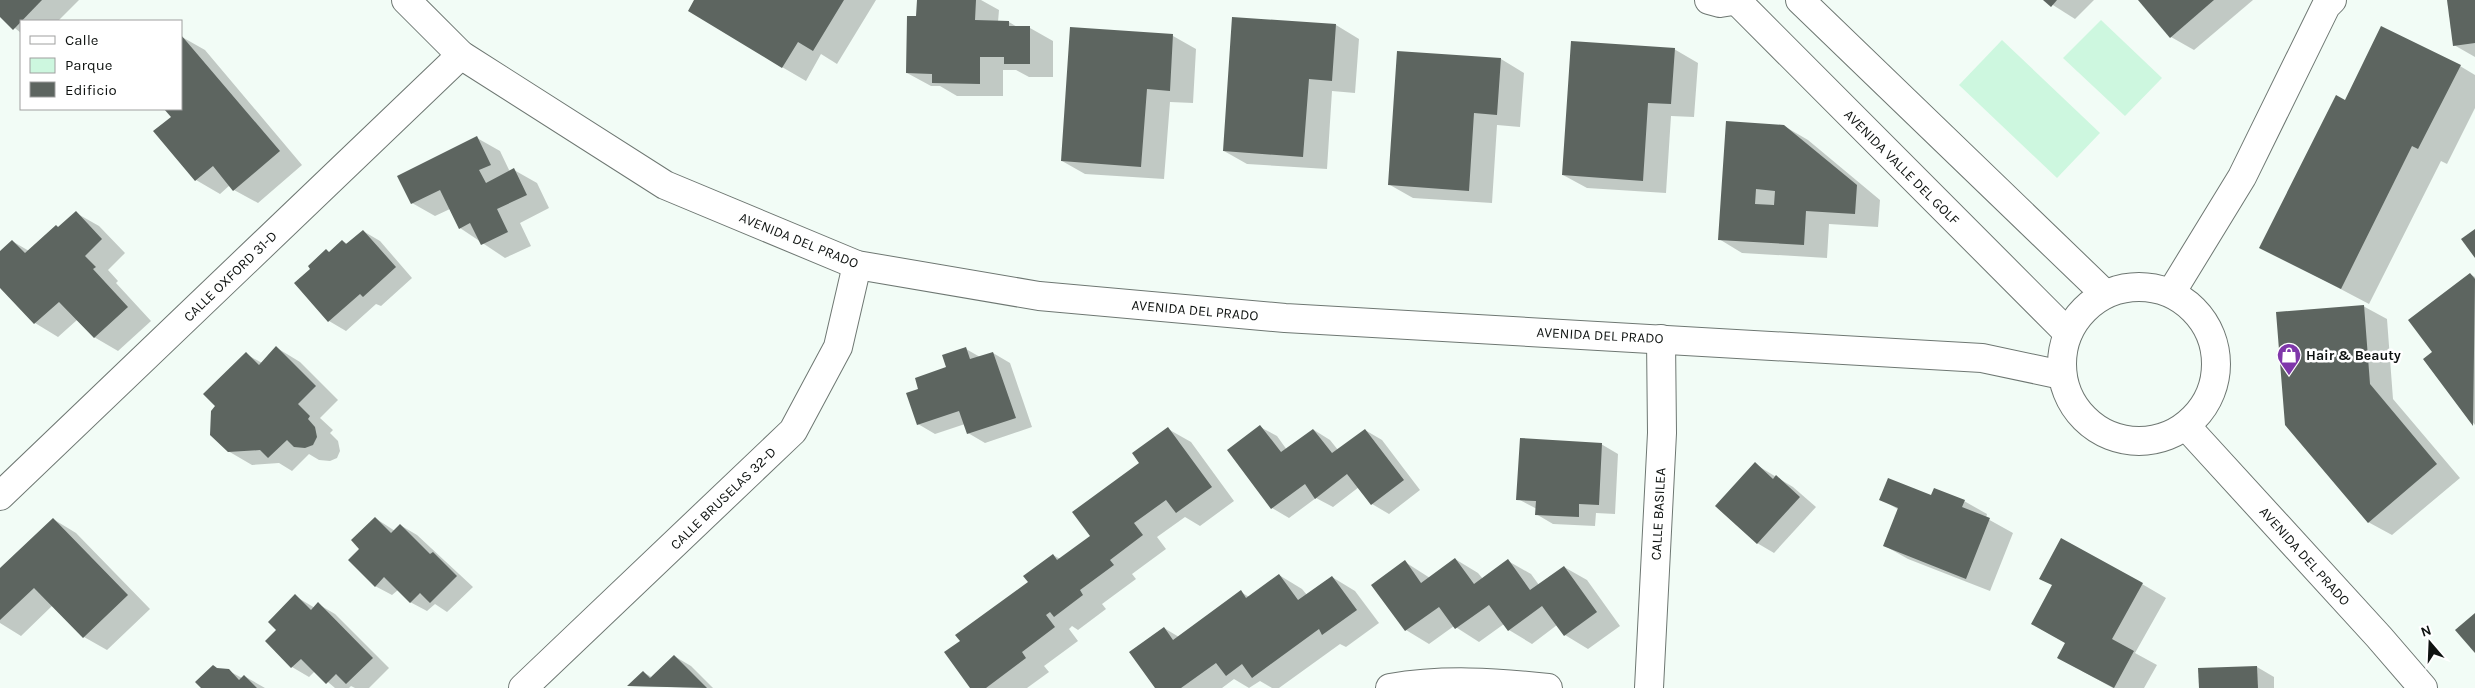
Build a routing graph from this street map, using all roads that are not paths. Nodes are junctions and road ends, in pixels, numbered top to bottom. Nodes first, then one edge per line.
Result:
1 (406, 0) edge
2 (1709, 0) edge
3 (1738, 0) edge
4 (1800, 0) edge
5 (2332, 0) edge
6 (461, 55) junction
7 (857, 266) junction
8 (2171, 293) junction
9 (2105, 294) junction
10 (2068, 333) junction
11 (1661, 339) junction
12 (2062, 375) junction
13 (2186, 426) junction
14 (0, 496) edge
15 (523, 688) edge
16 (1390, 688) edge
17 (1548, 688) edge
18 (1649, 688) edge
19 (2423, 688) edge

1 - 6 street, AVENIDA DEL PRADO
2 - 3 street
3 - 10 street, AVENIDA VALLE DEL GOLF
4 - 9 street
5 - 8 street
6 - 7 street, AVENIDA DEL PRADO
6 - 14 street, CALLE OXFORD 31-D
7 - 11 street, AVENIDA DEL PRADO
7 - 15 street, CALLE BRUSELAS 32-D
8 - 9 street
8 - 13 street
9 - 10 street
10 - 12 street
11 - 12 street, AVENIDA DEL PRADO
11 - 18 street, CALLE BASILEA
12 - 13 street
13 - 19 street, AVENIDA DEL PRADO
16 - 17 street

